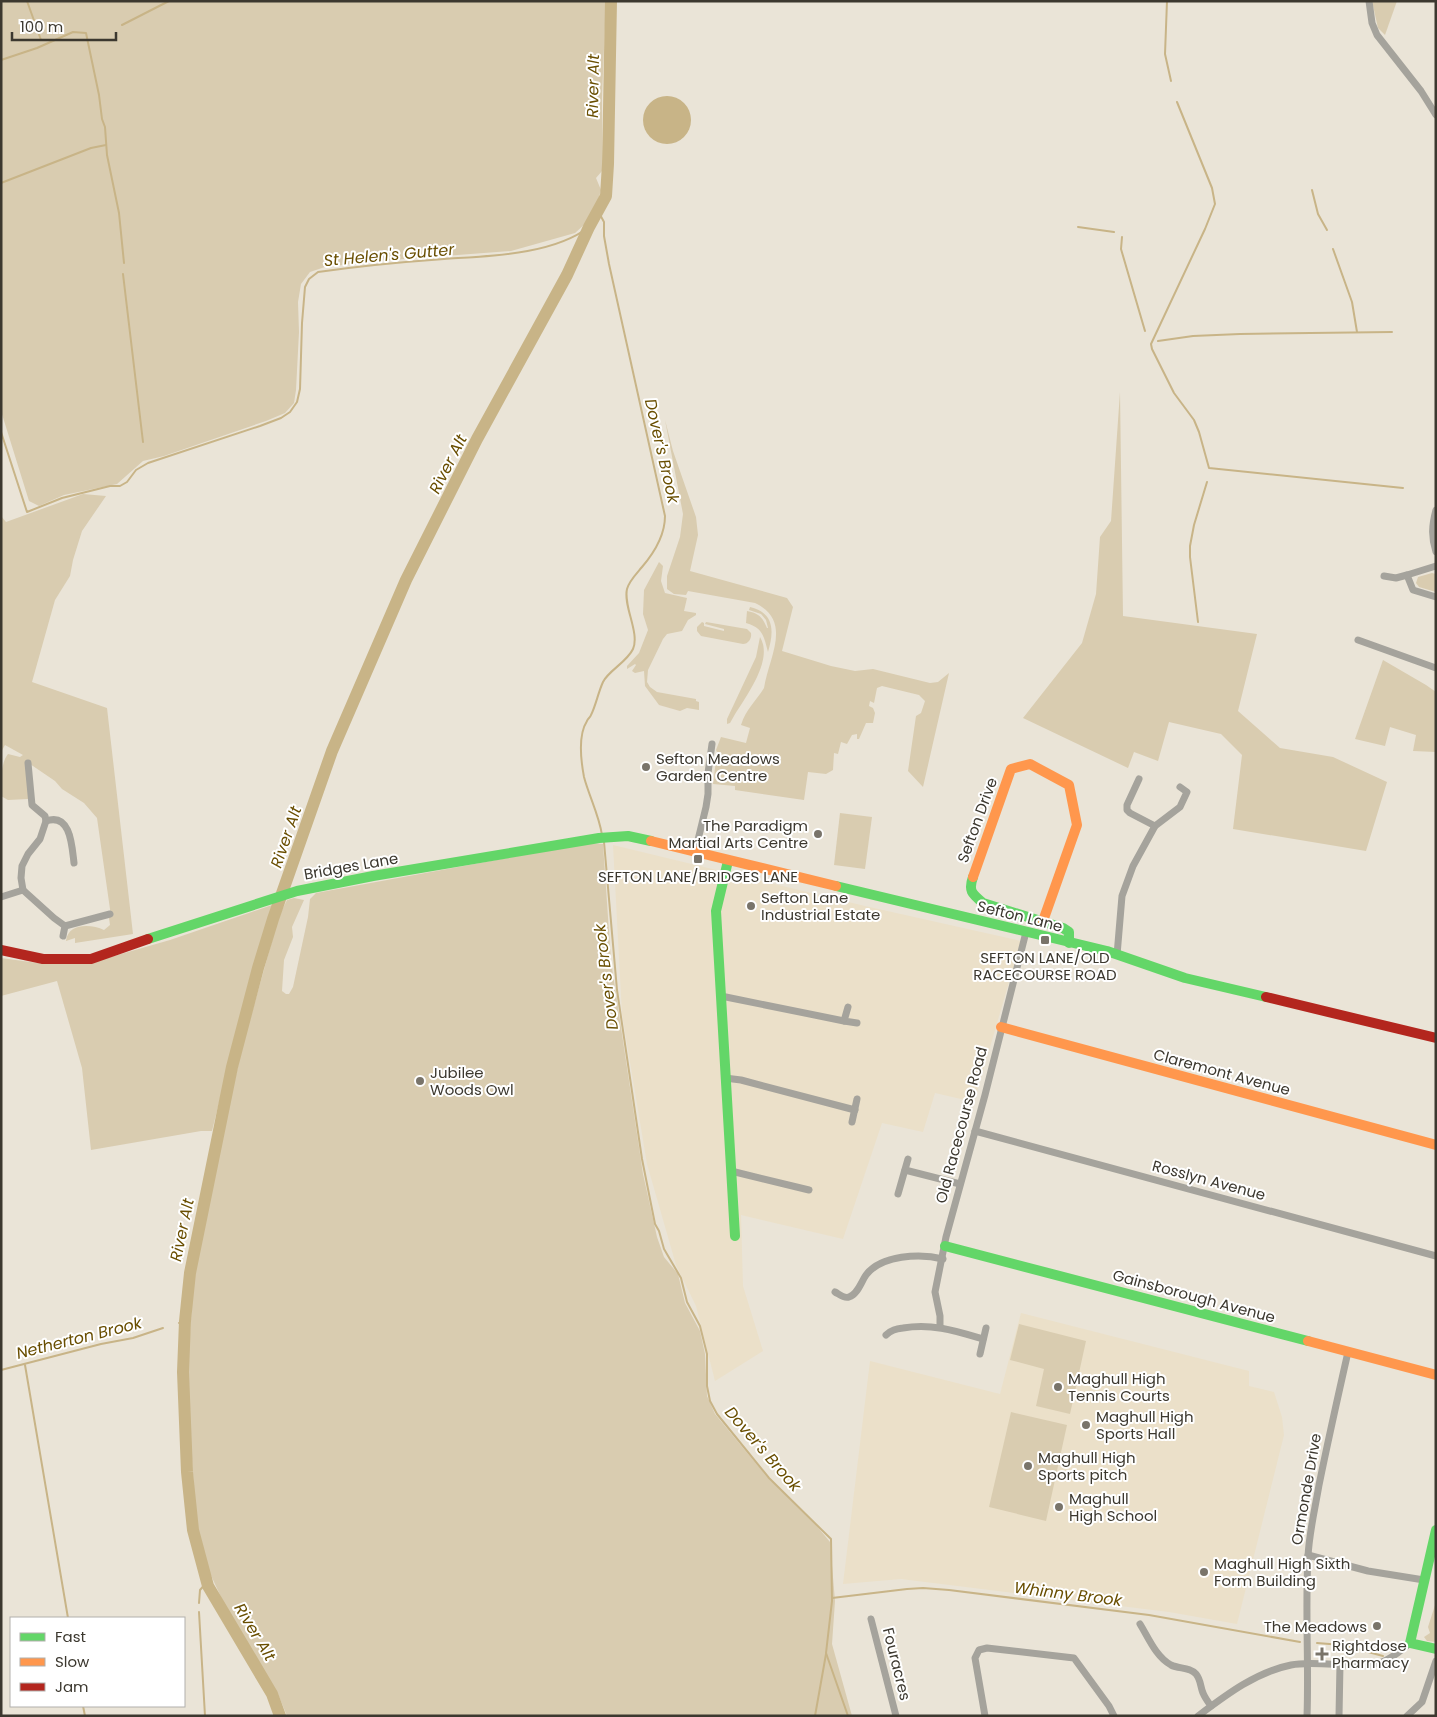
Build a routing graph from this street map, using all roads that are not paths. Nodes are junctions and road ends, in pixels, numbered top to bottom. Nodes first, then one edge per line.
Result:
1 (1369, 1) edge
2 (1436, 115) edge
3 (1436, 510) edge
4 (1436, 552) edge
5 (1436, 566) edge
6 (1407, 575) junction
7 (1384, 576) dead end
8 (1436, 597) edge
9 (1358, 640) dead end
10 (1436, 668) edge
11 (712, 744) dead end
12 (28, 763) dead end
13 (1138, 779) dead end
14 (1180, 787) dead end
15 (46, 821) junction
16 (1155, 826) junction
17 (601, 838) joint
18 (695, 852) junction
19 (728, 861) junction
20 (74, 863) dead end
21 (23, 890) junction
22 (1, 897) edge
23 (110, 914) dead end
24 (1043, 921) junction
25 (65, 926) junction
26 (1026, 932) junction
27 (63, 936) dead end
28 (1069, 943) junction
29 (1, 950) edge
30 (1117, 955) junction
31 (721, 996) junction
32 (848, 1007) dead end
33 (844, 1021) junction
34 (857, 1023) dead end
35 (1001, 1028) junction
36 (1436, 1038) edge
37 (726, 1078) junction
38 (858, 1099) dead end
39 (855, 1110) junction
40 (852, 1122) dead end
41 (975, 1131) junction
42 (1436, 1145) edge
43 (908, 1159) dead end
44 (905, 1170) junction
45 (732, 1171) junction
46 (960, 1184) junction
47 (809, 1190) dead end
48 (898, 1194) dead end
49 (735, 1236) dead end
50 (945, 1246) junction
51 (1436, 1256) edge
52 (943, 1259) junction
53 (835, 1292) dead end
54 (940, 1326) junction
55 (986, 1328) dead end
56 (886, 1336) dead end
57 (984, 1339) junction
58 (1348, 1352) junction
59 (980, 1354) dead end
60 (1436, 1375) edge
61 (1436, 1530) edge
62 (1308, 1555) junction
63 (1424, 1580) junction
64 (872, 1619) dead end
65 (1140, 1624) dead end
66 (1410, 1643) junction
67 (1436, 1649) edge
68 (1308, 1663) junction
69 (1340, 1664) junction
70 (1435, 1665) edge
71 (1208, 1711) edge
72 (896, 1716) edge
73 (985, 1716) edge
74 (1114, 1716) edge
75 (1198, 1716) edge
76 (1307, 1716) edge
77 (1339, 1716) edge
78 (1407, 1716) edge

1 - 2 street
3 - 4 street
5 - 6 street
6 - 7 street
6 - 8 street
9 - 10 street
11 - 18 street
12 - 15 street
13 - 16 street
14 - 16 street
15 - 20 street
15 - 21 street
16 - 30 street
17 - 18 street, Sefton Lane
17 - 29 street, Bridges Lane
18 - 19 street, Sefton Lane
19 - 26 street, Sefton Lane
19 - 31 street
21 - 22 street
21 - 25 street
23 - 25 street
24 - 24 street, Sefton Drive
24 - 28 street
25 - 27 street
26 - 28 street, Sefton Lane
26 - 35 street, Old Racecourse Road
28 - 30 street, Sefton Lane
30 - 36 street, Sefton Lane
31 - 33 street
31 - 37 street
32 - 33 street
33 - 34 street
35 - 41 street, Old Racecourse Road
35 - 42 street, Claremont Avenue
37 - 39 street
37 - 45 street
38 - 39 street
39 - 40 street
41 - 46 street, Old Racecourse Road
41 - 51 street, Rosslyn Avenue
43 - 44 street
44 - 46 street
44 - 48 street
45 - 47 street
45 - 49 street
46 - 50 street, Old Racecourse Road
50 - 52 street, Old Racecourse Road
50 - 58 street, Gainsborough Avenue
52 - 53 street
52 - 54 street, Old Racecourse Road
54 - 56 street
54 - 57 street
55 - 57 street
57 - 59 street
58 - 60 street, Gainsborough Avenue
58 - 62 street, Ormonde Drive
61 - 63 street
62 - 63 street
62 - 68 street, Ormonde Drive
63 - 66 street
64 - 72 street, Fouracres
65 - 71 street
66 - 67 street
66 - 69 street
68 - 69 street
68 - 71 street
68 - 76 street, Ormonde Drive
69 - 77 street
70 - 78 street
71 - 75 street
73 - 74 street

